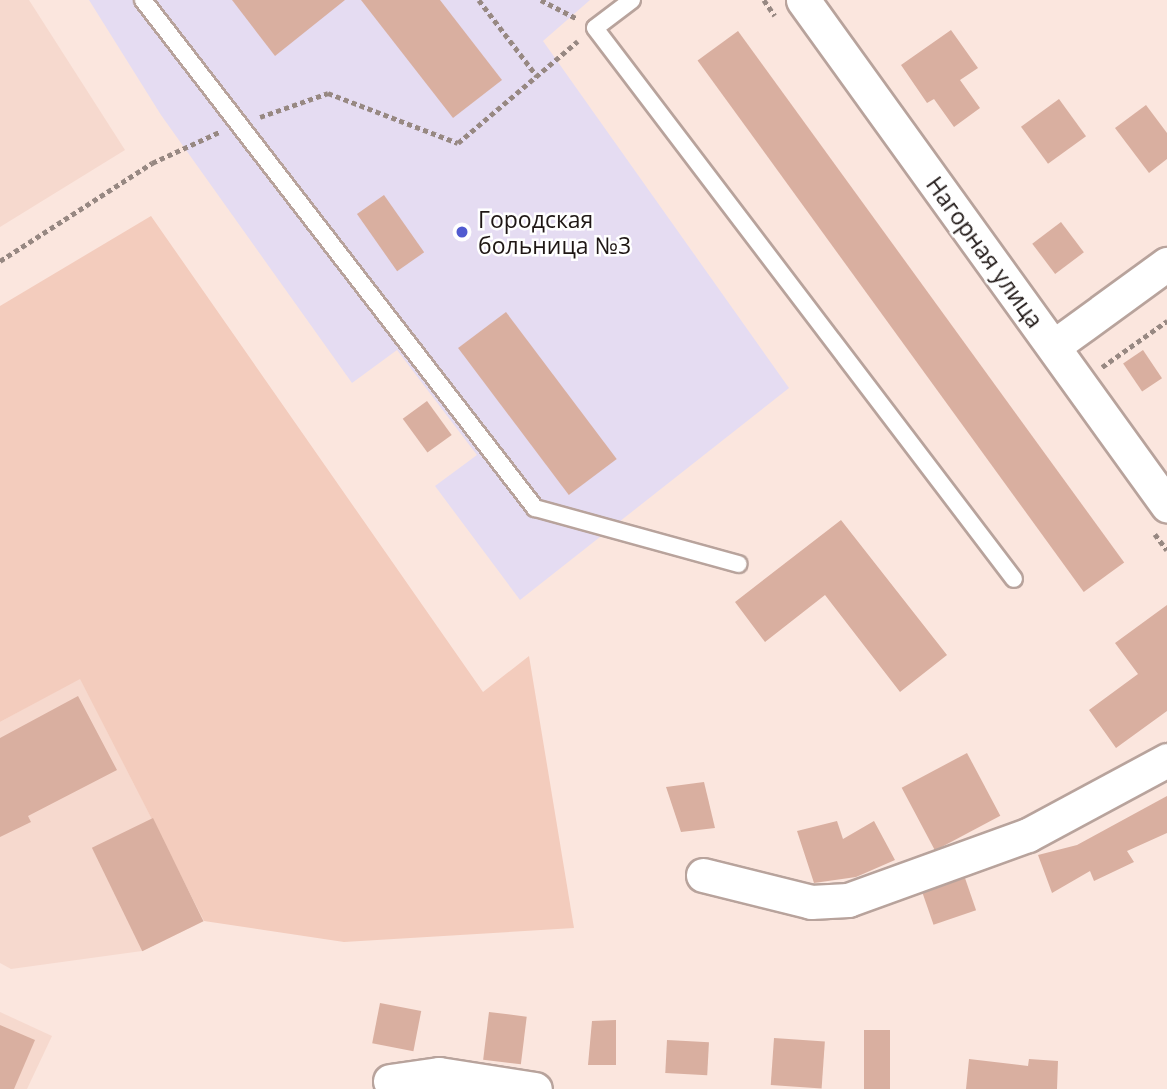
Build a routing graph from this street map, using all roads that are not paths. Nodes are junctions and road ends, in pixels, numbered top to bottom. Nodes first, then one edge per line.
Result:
1 (143, 0) edge
2 (632, 0) edge
3 (803, 0) edge
4 (1167, 264) edge
5 (1054, 346) junction
6 (1167, 505) edge
7 (738, 564) dead end
8 (1014, 579) dead end
9 (1167, 760) edge
10 (702, 875) dead end
11 (390, 1081) dead end
12 (535, 1089) edge

1 - 7 lane
2 - 8 lane
3 - 5 street, Нагорная улица
4 - 5 street
5 - 6 street, Нагорная улица
9 - 10 street
11 - 12 street

